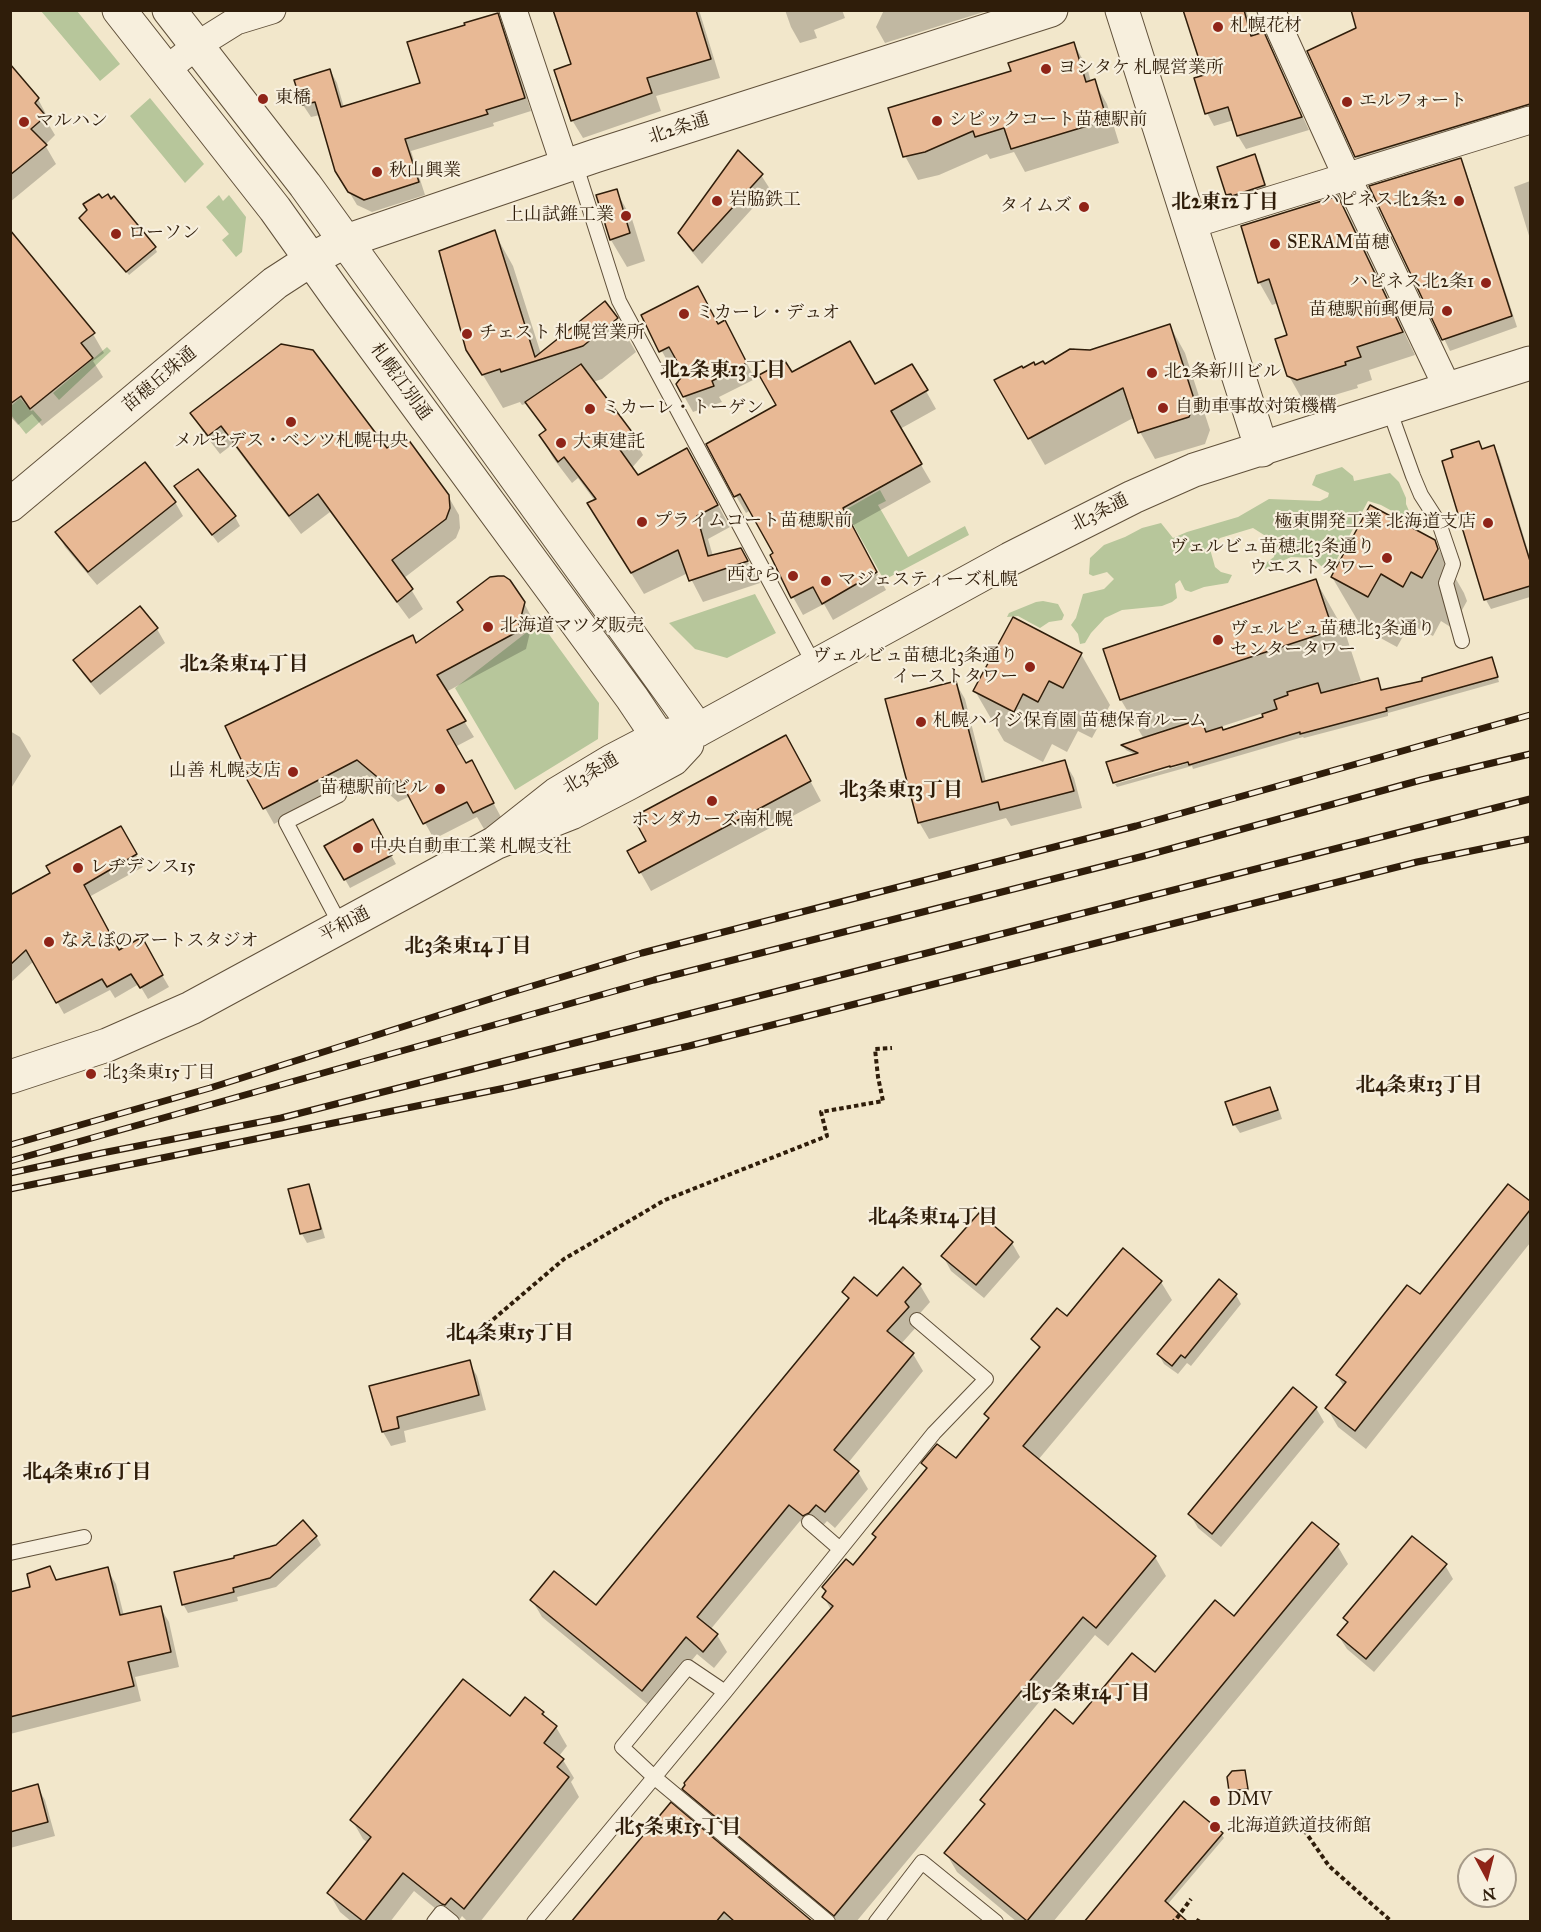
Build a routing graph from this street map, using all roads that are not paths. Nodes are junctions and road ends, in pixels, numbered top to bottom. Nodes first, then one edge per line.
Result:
1 (119, 10) edge
2 (169, 10) edge
3 (272, 10) edge
4 (513, 10) edge
5 (1051, 10) edge
6 (1122, 10) edge
7 (1271, 10) edge
8 (196, 46) junction
9 (166, 70) junction
10 (1530, 120) edge
11 (570, 164) junction
12 (1347, 177) junction
13 (1190, 225) junction
14 (346, 241) junction
15 (312, 259) junction
16 (1530, 363) edge
17 (1448, 389) junction
18 (1389, 409) junction
19 (1262, 450) junction
20 (10, 505) edge
21 (1462, 641) dead end
22 (815, 666) junction
23 (698, 730) junction
24 (665, 748) junction
25 (339, 795) dead end
26 (341, 926) junction
27 (10, 1077) edge
28 (917, 1320) dead end
29 (809, 1522) dead end
30 (84, 1538) dead end
31 (840, 1549) junction
32 (10, 1553) edge
33 (725, 1692) junction
34 (654, 1777) junction
35 (434, 1922) edge
36 (452, 1922) edge
37 (534, 1922) edge
38 (828, 1922) edge
39 (876, 1922) edge
40 (996, 1922) edge

1 - 9 street, 札幌江別通
2 - 8 street
3 - 8 street
4 - 11 street
5 - 11 street, 北2条通
6 - 13 street
7 - 12 street
8 - 9 street
8 - 14 street
9 - 15 street, 札幌江別通
10 - 12 street
11 - 14 street, 北2条通
11 - 22 lane
12 - 13 street
12 - 17 street
13 - 19 street
14 - 15 street, 北2条通
14 - 23 street
15 - 20 street, 苗穂丘珠通
15 - 24 street, 札幌江別通
16 - 17 street, 北3条通
17 - 18 street, 北3条通
18 - 19 street, 北3条通
18 - 21 lane
19 - 22 street, 北3条通
22 - 23 street, 北3条通
23 - 24 street, 北3条通
24 - 26 street, 平和通
25 - 26 lane
26 - 27 street, 平和通
28 - 31 lane
29 - 31 lane
30 - 32 lane
31 - 33 lane
33 - 34 lane
33 - 34 lane
34 - 37 lane
34 - 38 lane
35 - 36 lane
39 - 40 lane

